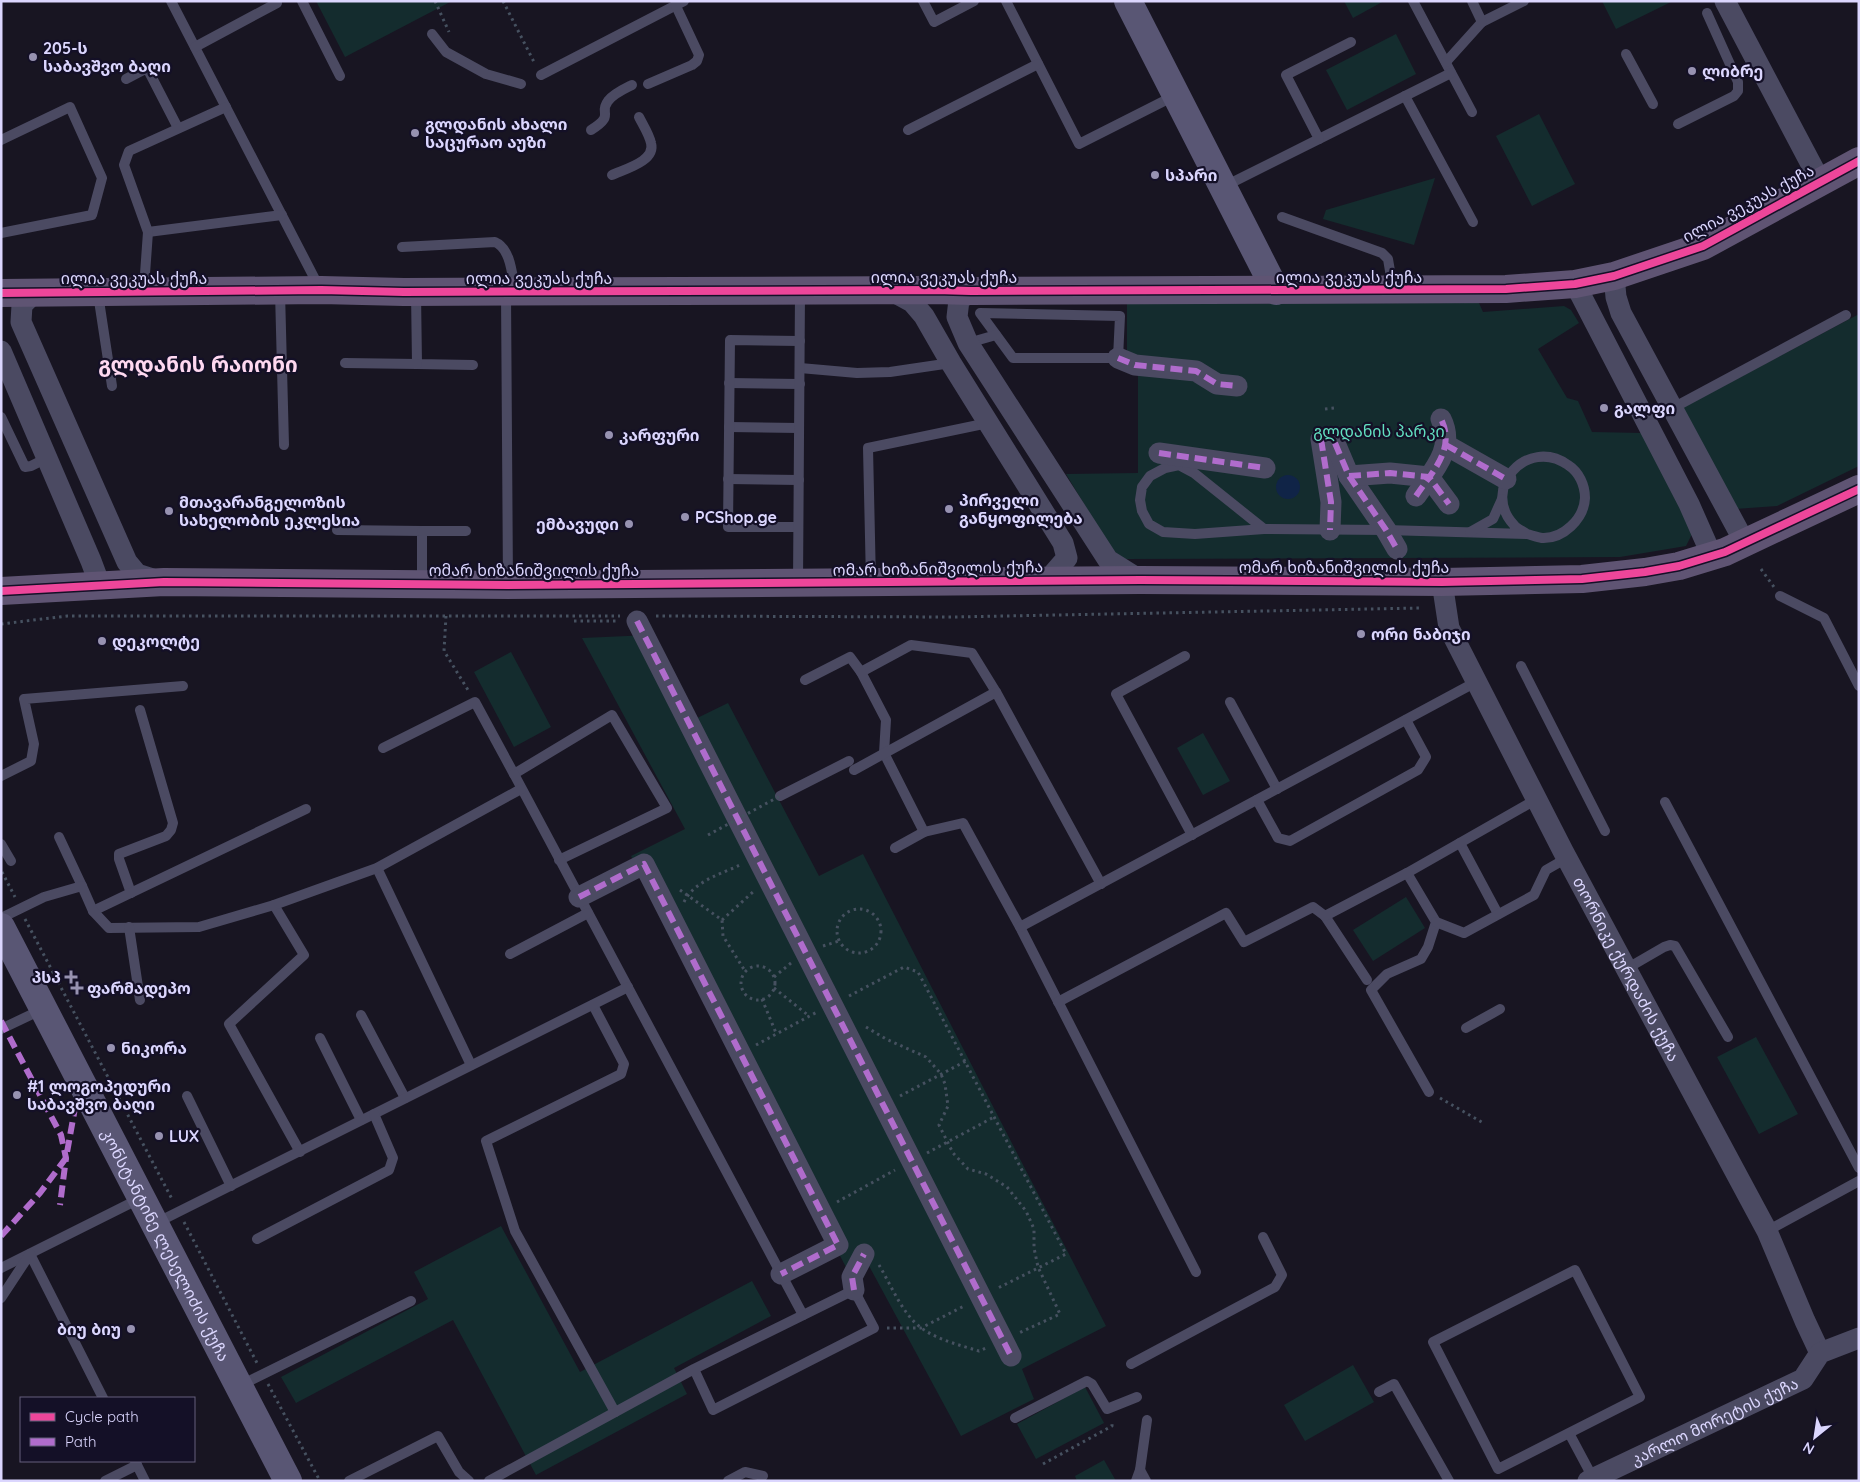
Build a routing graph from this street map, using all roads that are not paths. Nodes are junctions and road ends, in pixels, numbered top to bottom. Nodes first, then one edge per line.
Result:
1 (171, 1) edge
2 (302, 1) edge
3 (923, 1) edge
4 (974, 1) edge
5 (1006, 1) edge
6 (1128, 1) edge
7 (1414, 1) edge
8 (1472, 1) edge
9 (1524, 1) edge
10 (1725, 1) edge
11 (278, 2) edge
12 (680, 3) edge
13 (1707, 13) dead end
14 (1482, 22) junction
15 (432, 34) dead end
16 (1351, 42) dead end
17 (195, 47) junction
18 (1626, 54) dead end
19 (1446, 62) junction
20 (1038, 64) junction
21 (1451, 73) junction
22 (541, 75) road end
23 (340, 76) dead end
24 (126, 79) dead end
25 (521, 84) dead end
26 (648, 84) dead end
27 (632, 85) dead end
28 (1176, 95) junction
29 (1406, 96) junction
30 (1653, 104) dead end
31 (226, 107) junction
32 (1472, 112) dead end
33 (639, 117) dead end
34 (1678, 124) dead end
35 (178, 128) junction
36 (591, 130) dead end
37 (908, 130) dead end
38 (1318, 139) junction
39 (1, 140) edge
40 (1859, 161) edge
41 (612, 175) dead end
42 (1820, 181) junction
43 (1223, 187) junction
44 (282, 215) junction
45 (1282, 217) dead end
46 (1473, 222) dead end
47 (148, 232) junction
48 (1, 233) edge
49 (402, 247) dead end
50 (1614, 276) junction
51 (1575, 284) junction
52 (321, 290) junction
53 (890, 290) junction
54 (1394, 290) junction
55 (280, 291) junction
56 (511, 291) junction
57 (800, 291) junction
58 (971, 291) junction
59 (1276, 291) junction
60 (146, 292) junction
61 (416, 292) junction
62 (1, 293) edge
63 (34, 293) junction
64 (98, 293) junction
65 (1846, 315) dead end
66 (996, 335) junction
67 (800, 341) junction
68 (968, 343) junction
69 (1, 351) edge
70 (1118, 358) junction
71 (345, 363) dead end
72 (951, 363) junction
73 (417, 364) junction
74 (473, 365) dead end
75 (800, 368) junction
76 (729, 383) junction
77 (800, 384) junction
78 (112, 386) dead end
79 (1237, 386) dead end
80 (1671, 409) junction
81 (1, 417) edge
82 (1441, 419) dead end
83 (988, 423) junction
84 (729, 427) junction
85 (799, 428) junction
86 (284, 445) dead end
87 (1446, 445) junction
88 (1159, 453) dead end
89 (47, 458) junction
90 (1265, 468) dead end
91 (1349, 476) junction
92 (1429, 477) junction
93 (728, 479) junction
94 (799, 480) junction
95 (1859, 488) edge
96 (1504, 489) junction
97 (1416, 496) dead end
98 (1449, 504) dead end
99 (798, 527) junction
100 (1264, 529) junction
101 (337, 530) dead end
102 (1330, 530) junction
103 (1386, 530) junction
104 (422, 531) junction
105 (466, 531) dead end
106 (1464, 532) junction
107 (1527, 534) junction
108 (1745, 544) junction
109 (1397, 549) dead end
110 (1712, 556) junction
111 (1140, 580) junction
112 (1047, 581) junction
113 (164, 582) junction
114 (871, 582) junction
115 (1442, 582) junction
116 (422, 584) junction
117 (798, 584) junction
118 (100, 585) junction
119 (508, 585) junction
120 (1, 591) edge
121 (1780, 596) road end
122 (637, 618) road end
123 (1185, 656) dead end
124 (1521, 666) dead end
125 (861, 672) junction
126 (805, 680) dead end
127 (1476, 682) junction
128 (183, 686) dead end
129 (1859, 686) edge
130 (996, 692) junction
131 (1230, 702) dead end
132 (140, 710) dead end
133 (1406, 720) junction
134 (383, 748) dead end
135 (884, 753) junction
136 (514, 774) junction
137 (1, 776) edge
138 (521, 789) junction
139 (1277, 790) junction
140 (780, 796) road end
141 (1536, 799) junction
142 (1257, 800) junction
143 (1665, 802) dead end
144 (306, 809) dead end
145 (1605, 831) dead end
146 (924, 832) junction
147 (1192, 835) junction
148 (59, 837) dead end
149 (1460, 843) junction
150 (1, 844) edge
151 (895, 848) dead end
152 (1567, 858) junction
153 (559, 860) junction
154 (11, 861) dead end
155 (377, 868) junction
156 (1407, 873) junction
157 (1101, 884) junction
158 (82, 886) junction
159 (131, 893) junction
160 (274, 905) junction
161 (583, 905) junction
162 (93, 911) junction
163 (1498, 914) junction
164 (1325, 916) junction
165 (1, 918) edge
166 (1436, 922) junction
167 (1, 927) edge
168 (1020, 927) junction
169 (129, 928) junction
170 (510, 954) dead end
171 (1626, 968) junction
172 (1367, 980) dead end
173 (628, 987) junction
174 (140, 1000) dead end
175 (1058, 1002) junction
176 (592, 1004) junction
177 (44, 1009) junction
178 (1500, 1010) dead end
179 (361, 1015) dead end
180 (1466, 1028) dead end
181 (1, 1029) edge
182 (1728, 1037) dead end
183 (320, 1038) dead end
184 (471, 1065) junction
185 (1429, 1092) road end
186 (187, 1096) dead end
187 (405, 1098) junction
188 (374, 1114) junction
189 (362, 1120) junction
190 (300, 1152) junction
191 (1859, 1168) edge
192 (1859, 1181) edge
193 (231, 1186) junction
194 (142, 1198) junction
195 (167, 1217) junction
196 (1768, 1231) junction
197 (1263, 1237) dead end
198 (257, 1239) dead end
199 (30, 1254) junction
200 (864, 1254) road end
201 (1, 1268) edge
202 (1196, 1272) dead end
203 (781, 1274) junction
204 (854, 1290) junction
205 (1, 1298) edge
206 (411, 1301) dead end
207 (803, 1315) junction
208 (1859, 1338) edge
209 (1007, 1348) road end
210 (1820, 1353) junction
211 (1131, 1364) dead end
212 (694, 1369) junction
213 (251, 1380) junction
214 (1379, 1392) dead end
215 (102, 1397) edge
216 (1137, 1398) dead end
217 (615, 1412) junction
218 (1015, 1418) dead end
219 (1147, 1420) dead end
220 (1569, 1433) junction
221 (136, 1463) edge
222 (1140, 1470) junction
223 (763, 1476) dead end
224 (1590, 1479) edge
225 (354, 1480) edge
226 (105, 1481) edge
227 (145, 1481) edge
228 (288, 1481) edge
229 (469, 1481) edge
230 (489, 1481) edge
231 (728, 1481) edge
232 (1136, 1481) edge
233 (1146, 1481) edge
234 (1449, 1481) edge

1 - 17 lane
2 - 23 lane
3 - 4 lane
5 - 20 lane
6 - 28 street
7 - 19 lane
8 - 14 lane
9 - 14 lane
10 - 42 street
11 - 17 lane
12 - 22 lane
12 - 26 lane
13 - 34 lane
14 - 19 lane
15 - 25 lane
16 - 38 lane
17 - 31 lane
18 - 30 lane
19 - 21 lane
20 - 28 lane
20 - 37 lane
21 - 29 lane
21 - 32 lane
24 - 35 lane
27 - 36 lane
28 - 43 street
29 - 38 lane
29 - 46 lane
31 - 35 lane
31 - 44 lane
33 - 41 lane
35 - 47 lane
38 - 43 lane
39 - 48 lane
40 - 42 main road, ილია ვეკუას ქუჩა
42 - 50 main road, ილია ვეკუას ქუჩა
43 - 59 street
44 - 47 lane
44 - 52 lane
45 - 54 lane
47 - 60 lane
49 - 56 lane
50 - 51 main road, ილია ვეკუას ქუჩა
50 - 80 street
51 - 54 main road, ილია ვეკუას ქუჩა
51 - 110 street
52 - 55 main road, ილია ვეკუას ქუჩა
52 - 61 main road, ილია ვეკუას ქუჩა
53 - 57 main road, ილია ვეკუას ქუჩა
53 - 58 main road, ილია ვეკუას ქუჩა
53 - 72 street
54 - 59 main road, ილია ვეკუას ქუჩა
55 - 60 main road, ილია ვეკუას ქუჩა
55 - 86 lane
56 - 57 main road, ილია ვეკუას ქუჩა
56 - 61 main road, ილია ვეკუას ქუჩა
56 - 119 lane
57 - 67 lane
58 - 59 main road, ილია ვეკუას ქუჩა
58 - 68 street
60 - 64 main road, ილია ვეკუას ქუჩა
61 - 73 lane
62 - 63 main road, ილია ვეკუას ქუჩა
63 - 64 main road, ილია ვეკუას ქუჩა
63 - 113 street
64 - 78 lane
65 - 80 lane
66 - 68 lane
66 - 70 lane
66 - 70 lane
67 - 75 lane
67 - 76 lane
68 - 111 street
69 - 89 street
70 - 79 street
71 - 73 lane
72 - 75 lane
72 - 83 street
73 - 74 lane
75 - 77 lane
76 - 77 lane
76 - 84 lane
77 - 85 lane
80 - 108 street
81 - 89 lane
82 - 87 street
83 - 112 street
83 - 114 lane
84 - 85 lane
84 - 93 lane
85 - 94 lane
87 - 92 street
87 - 96 street
88 - 90 street
89 - 118 street
91 - 92 street
91 - 102 street
91 - 103 street
92 - 97 street
92 - 98 street
93 - 94 lane
93 - 99 lane
94 - 99 lane
95 - 108 main road, ომარ ხიზანიშვილის ქუჩა
96 - 106 lane
96 - 107 lane
96 - 107 lane
99 - 117 lane
100 - 100 lane
100 - 102 lane
101 - 104 lane
102 - 103 lane
103 - 106 lane
103 - 109 street
104 - 105 lane
104 - 116 lane
106 - 107 lane
108 - 110 main road, ომარ ხიზანიშვილის ქუჩა
110 - 115 main road, ომარ ხიზანიშვილის ქუჩა
111 - 112 main road, ომარ ხიზანიშვილის ქუჩა
111 - 115 main road, ომარ ხიზანიშვილის ქუჩა
112 - 114 main road, ომარ ხიზანიშვილის ქუჩა
113 - 116 main road, ომარ ხიზანიშვილის ქუჩა
113 - 118 main road, ომარ ხიზანიშვილის ქუჩა
114 - 117 main road, ომარ ხიზანიშვილის ქუჩა
115 - 127 street, თორნიკე ქურდაძის ქუჩა
116 - 119 main road, ომარ ხიზანიშვილის ქუჩა
117 - 119 main road, ომარ ხიზანიშვილის ქუჩა
118 - 120 main road, ომარ ხიზანიშვილის ქუჩა
121 - 129 lane
122 - 209 street
123 - 147 lane
124 - 145 lane
125 - 126 lane
125 - 130 lane
125 - 135 lane
127 - 133 lane
127 - 141 street, თორნიკე ქურდაძის ქუჩა
128 - 137 lane
130 - 135 lane
130 - 157 lane
131 - 139 lane
132 - 159 lane
133 - 139 lane
133 - 142 lane
134 - 136 lane
135 - 140 lane
135 - 146 lane
136 - 138 lane
136 - 153 lane
138 - 153 lane
138 - 155 lane
139 - 142 lane
141 - 149 lane
141 - 152 street, თორნიკე ქურდაძის ქუჩა
142 - 147 lane
143 - 191 lane
144 - 159 lane
146 - 151 lane
146 - 168 lane
147 - 157 lane
148 - 158 lane
149 - 156 lane
149 - 163 lane
150 - 154 lane
152 - 163 lane
152 - 171 street, თორნიკე ქურდაძის ქუჩა
153 - 161 lane
155 - 160 lane
155 - 184 lane
156 - 164 lane
156 - 166 lane
157 - 168 lane
158 - 162 lane
158 - 165 lane
159 - 162 lane
160 - 169 lane
160 - 190 lane
161 - 170 lane
161 - 173 lane
161 - 203 street
162 - 169 lane
163 - 166 lane
164 - 172 lane
164 - 175 lane
166 - 185 lane
167 - 177 street, კონსტანტინე ლესელიძის ქუჩა
168 - 175 lane
169 - 174 lane
171 - 182 lane
171 - 196 street, თორნიკე ქურდაძის ქუჩა
173 - 176 lane
173 - 203 lane
175 - 202 lane
176 - 184 lane
176 - 217 lane
177 - 181 lane
177 - 194 street, კონსტანტინე ლესელიძის ქუჩა
178 - 180 lane
179 - 187 lane
183 - 189 lane
184 - 187 lane
186 - 193 lane
187 - 188 lane
188 - 189 lane
188 - 198 lane
189 - 190 lane
190 - 193 lane
192 - 196 lane
193 - 195 lane
194 - 195 street, კონსტანტინე ლესელიძის ქუჩა
194 - 199 lane
195 - 213 street, კონსტანტინე ლესელიძის ქუჩა
196 - 210 street, თორნიკე ქურდაძის ქუჩა
197 - 211 lane
199 - 201 lane
199 - 205 lane
199 - 215 lane
200 - 204 street
203 - 207 lane
204 - 207 lane
204 - 212 lane
206 - 213 lane
207 - 212 lane
208 - 210 street
210 - 224 street, კარლო მორეტის ქუჩა
212 - 217 lane
213 - 228 street, კონსტანტინე ლესელიძის ქუჩა
214 - 234 lane
216 - 218 lane
217 - 230 lane
219 - 222 lane
220 - 220 lane
220 - 224 lane
221 - 226 lane
221 - 227 lane
222 - 232 lane
222 - 233 lane
223 - 231 lane
225 - 229 lane

